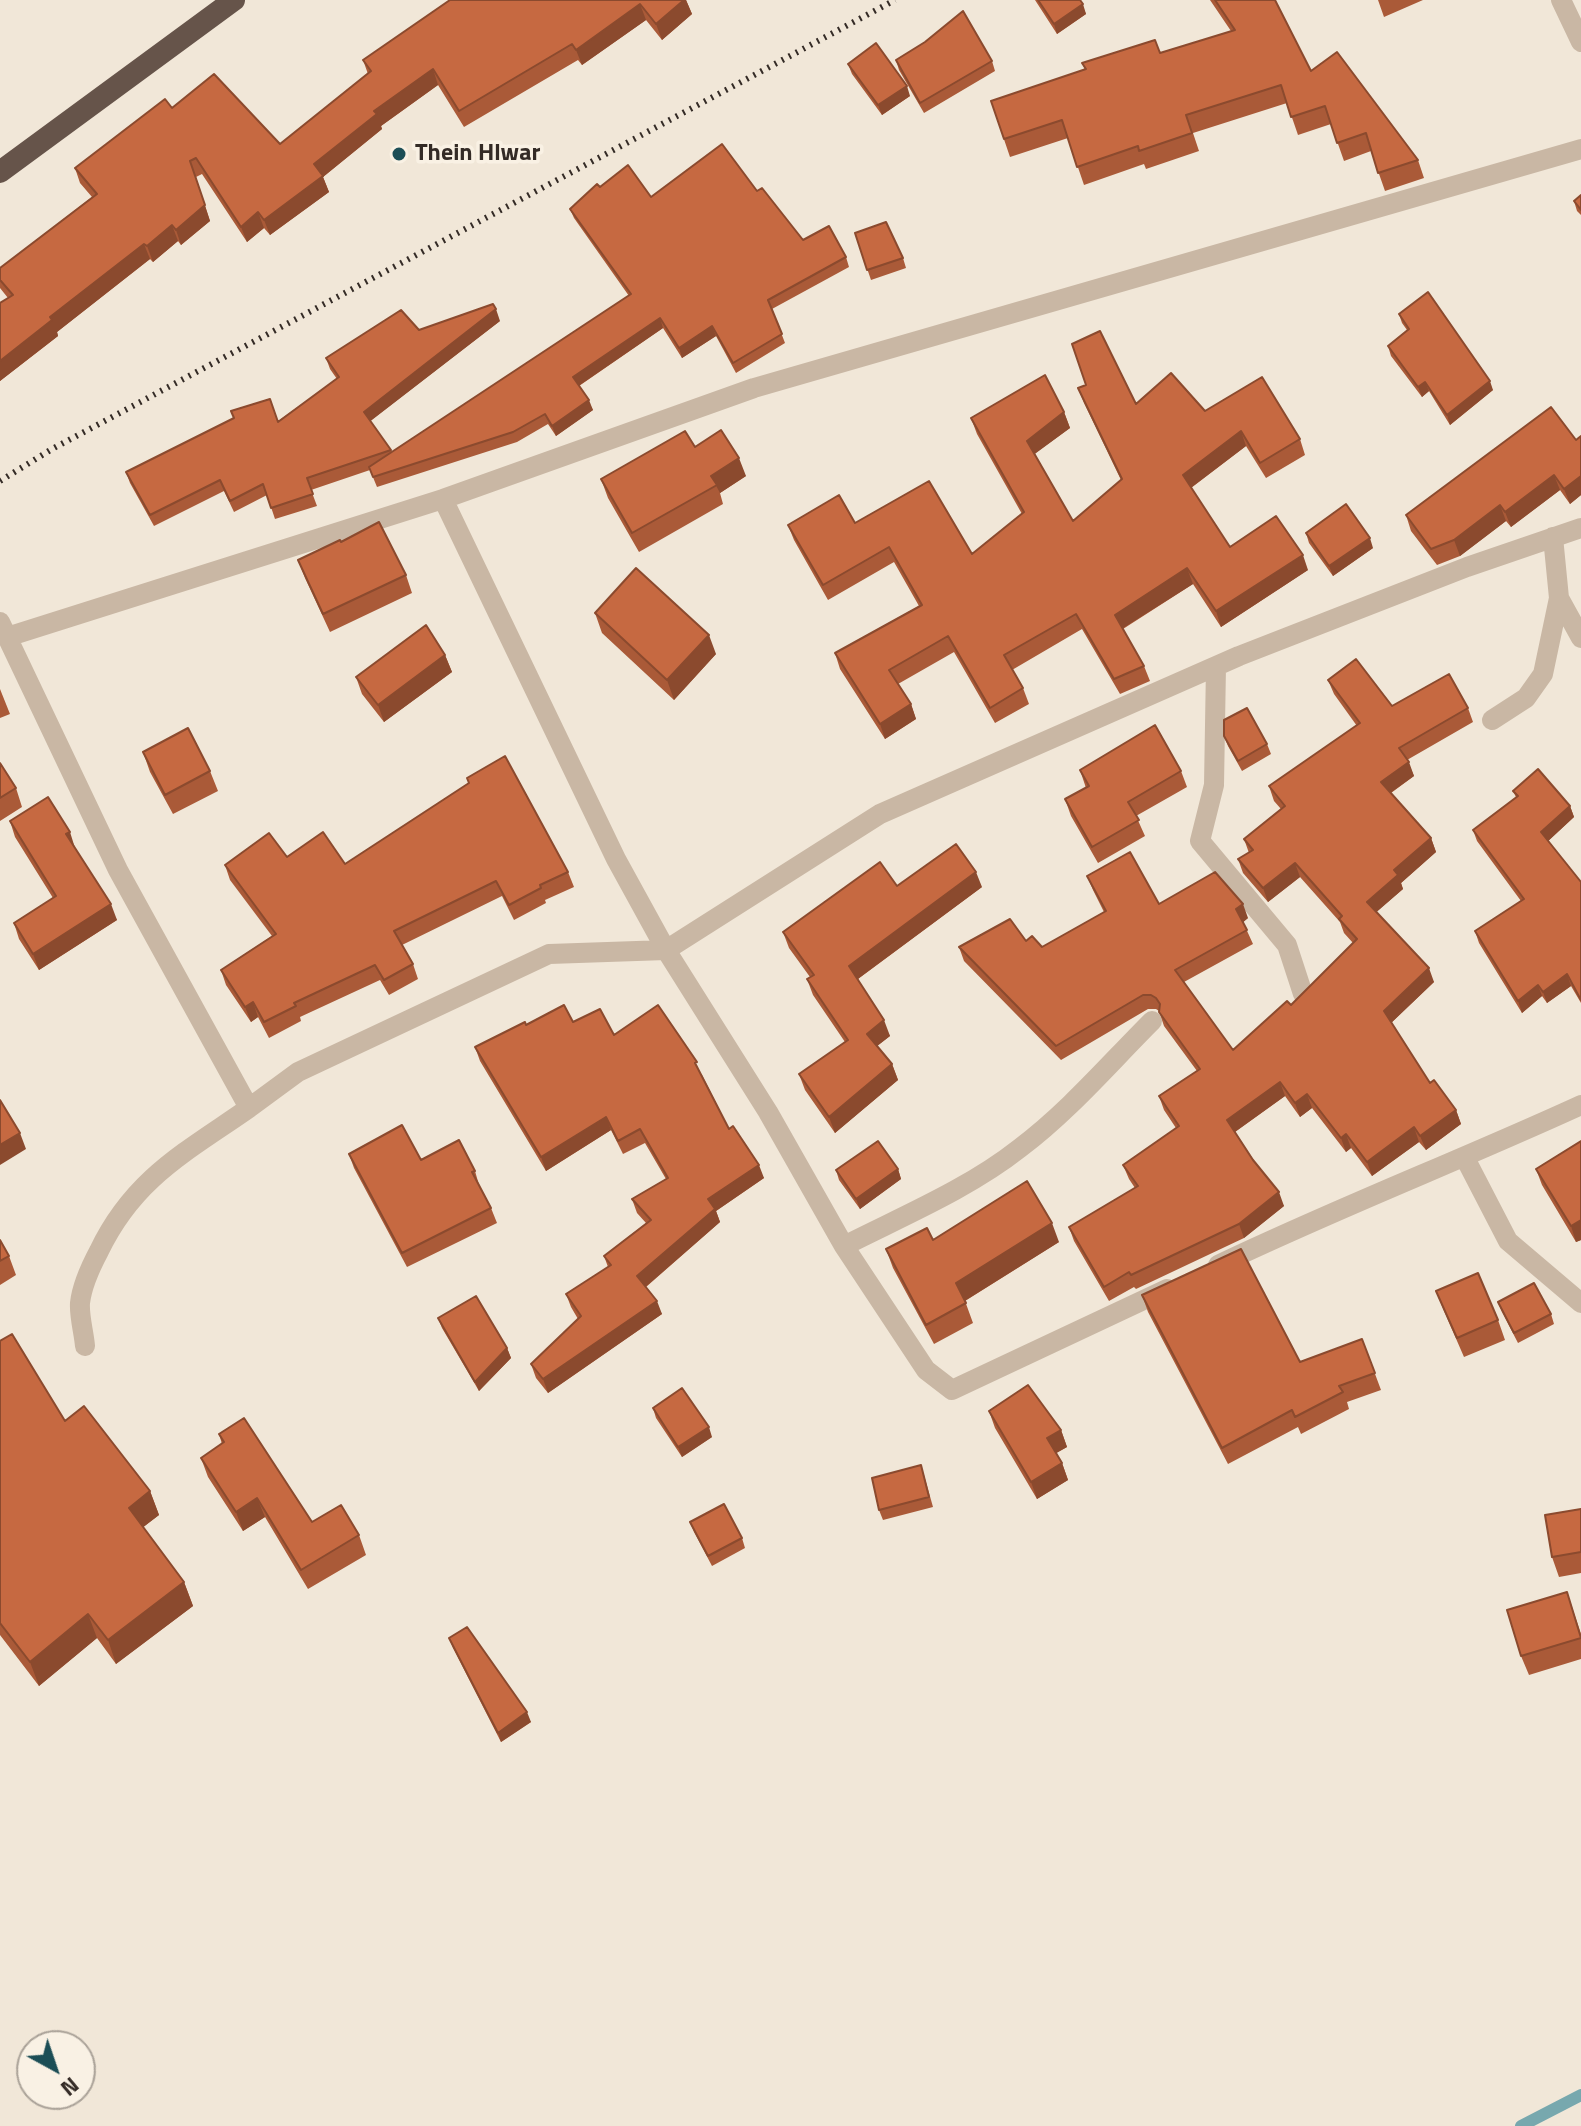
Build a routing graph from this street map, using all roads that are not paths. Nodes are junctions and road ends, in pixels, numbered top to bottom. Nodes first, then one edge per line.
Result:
1 (234, 0) edge
2 (1561, 0) edge
3 (1581, 42) edge
4 (1581, 149) edge
5 (0, 172) edge
6 (443, 499) junction
7 (1581, 528) edge
8 (1553, 537) junction
9 (1559, 598) junction
10 (4, 630) edge
11 (1581, 638) edge
12 (1216, 666) junction
13 (1492, 720) dead end
14 (666, 950) junction
15 (1303, 994) edge
16 (1152, 1021) dead end
17 (1581, 1105) edge
18 (249, 1108) junction
19 (1465, 1158) junction
20 (844, 1246) junction
21 (1581, 1303) edge
22 (85, 1346) dead end

1 - 5 highway
2 - 3 street
4 - 6 street
6 - 10 street
6 - 14 street
7 - 8 street
8 - 9 street
8 - 12 street
9 - 11 street
9 - 13 street
10 - 18 street
12 - 14 street
12 - 15 street
14 - 18 street
14 - 20 street
16 - 20 street
17 - 19 street
18 - 22 street
19 - 20 street
19 - 21 street

